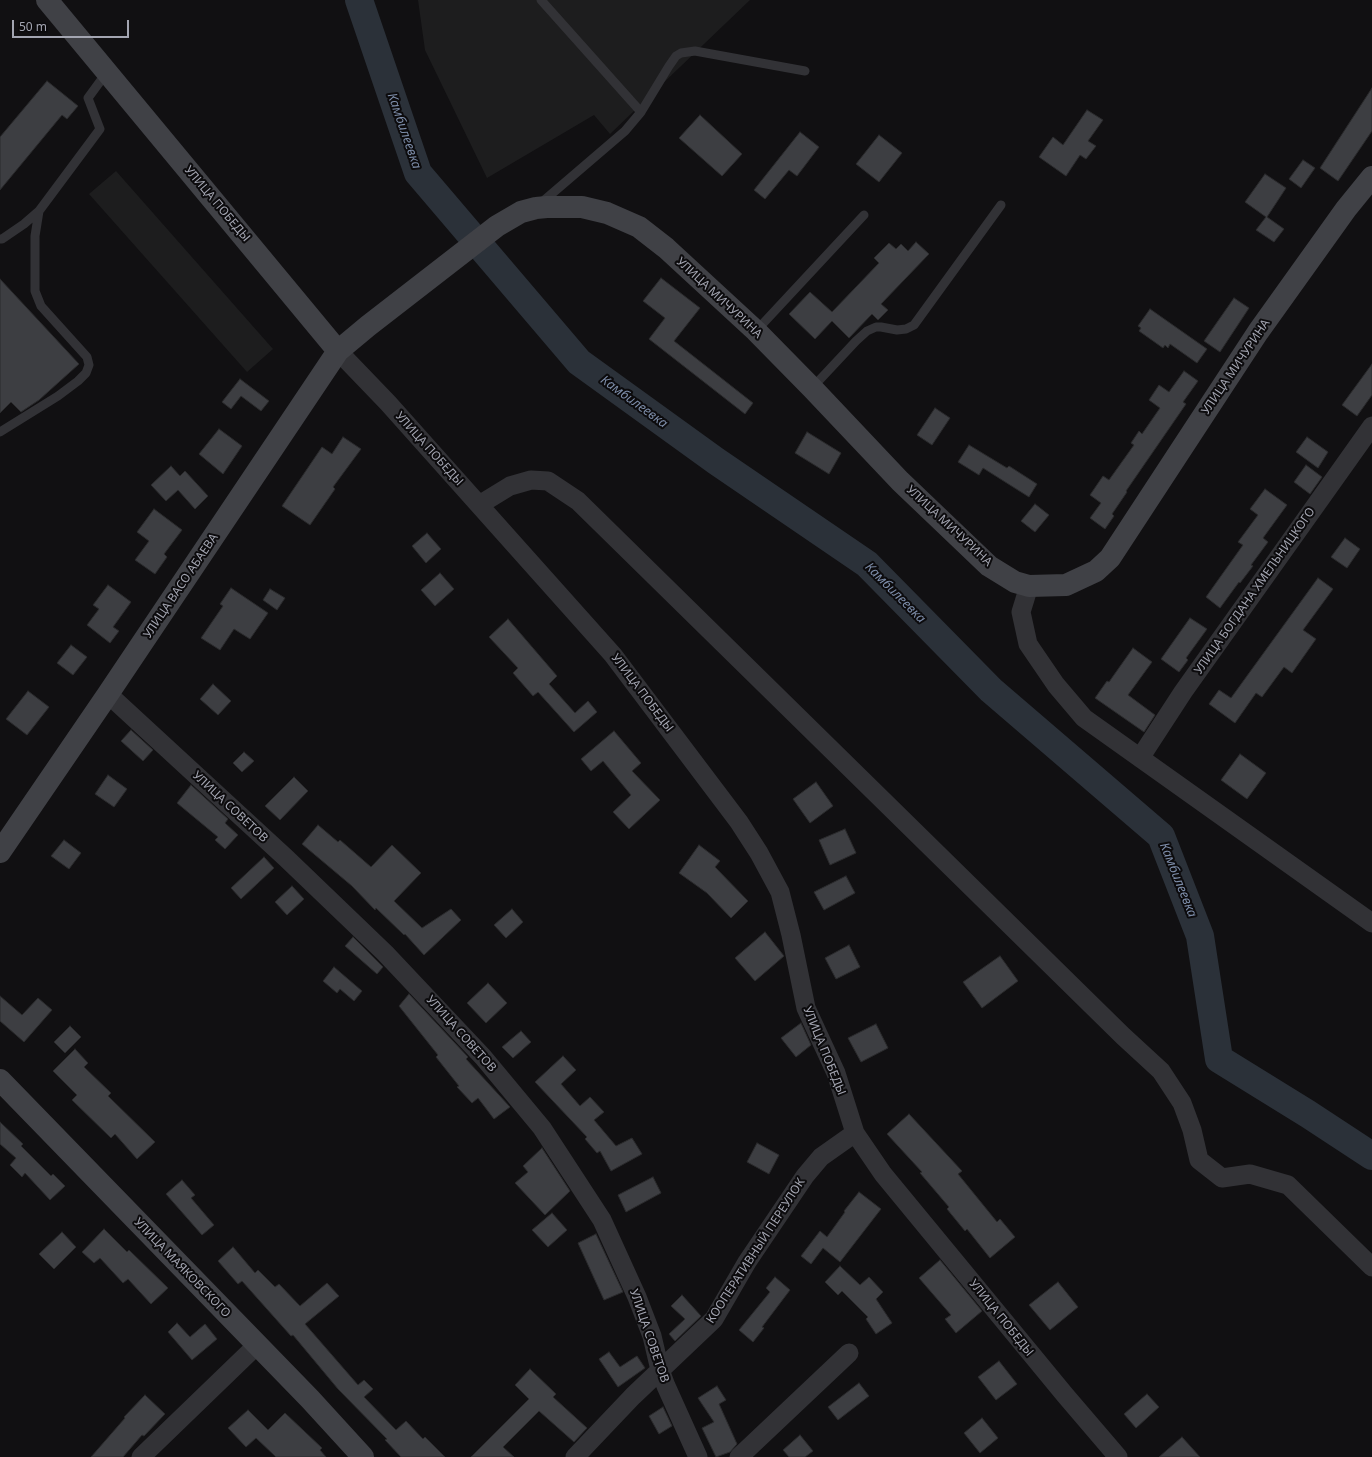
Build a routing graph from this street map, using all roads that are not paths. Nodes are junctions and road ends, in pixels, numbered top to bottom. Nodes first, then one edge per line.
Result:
1 (47, 0) edge
2 (541, 0) edge
3 (805, 71) dead end
4 (107, 72) junction
5 (641, 112) junction
6 (1372, 177) edge
7 (1001, 205) dead end
8 (536, 208) junction
9 (39, 211) junction
10 (864, 215) dead end
11 (0, 239) edge
12 (368, 326) joint
13 (756, 331) junction
14 (338, 351) junction
15 (812, 388) junction
16 (1372, 426) edge
17 (0, 432) edge
18 (479, 505) junction
19 (1029, 586) junction
20 (108, 694) junction
21 (1140, 758) junction
22 (0, 852) edge
23 (1372, 923) edge
24 (0, 1080) edge
25 (855, 1133) junction
26 (1372, 1267) edge
27 (257, 1345) junction
28 (849, 1352) dead end
29 (660, 1370) junction
30 (141, 1457) edge
31 (363, 1457) edge
32 (575, 1457) edge
33 (698, 1457) edge
34 (739, 1457) edge
35 (1118, 1457) edge

1 - 4 street, УЛИЦА ПОБЕДЫ
2 - 5 lane
3 - 5 lane
4 - 9 lane
4 - 14 street, УЛИЦА ПОБЕДЫ
5 - 8 lane
6 - 19 street, УЛИЦА МИЧУРИНА
7 - 15 lane
8 - 12 street, УЛИЦА МИЧУРИНА
8 - 13 street, УЛИЦА МИЧУРИНА
9 - 11 lane
9 - 17 lane
10 - 13 lane
12 - 14 street, УЛИЦА ВАСО АБАЕВА
13 - 15 street, УЛИЦА МИЧУРИНА
14 - 18 street, УЛИЦА ПОБЕДЫ
14 - 20 street, УЛИЦА ВАСО АБАЕВА
15 - 19 street, УЛИЦА МИЧУРИНА
16 - 21 street, УЛИЦА БОГДАНА ХМЕЛЬНИЦКОГО
18 - 25 street, УЛИЦА ПОБЕДЫ
18 - 26 street
19 - 21 street
20 - 22 street, УЛИЦА ВАСО АБАЕВА
20 - 29 street, УЛИЦА СОВЕТОВ
21 - 23 street
24 - 27 street, УЛИЦА МАЯКОВСКОГО
25 - 29 street, КООПЕРАТИВНЫЙ ПЕРЕУЛОК
25 - 35 street, УЛИЦА ПОБЕДЫ
27 - 30 street
27 - 31 street, УЛИЦА МАЯКОВСКОГО
28 - 34 street
29 - 32 street, КООПЕРАТИВНЫЙ ПЕРЕУЛОК
29 - 33 street, УЛИЦА СОВЕТОВ

